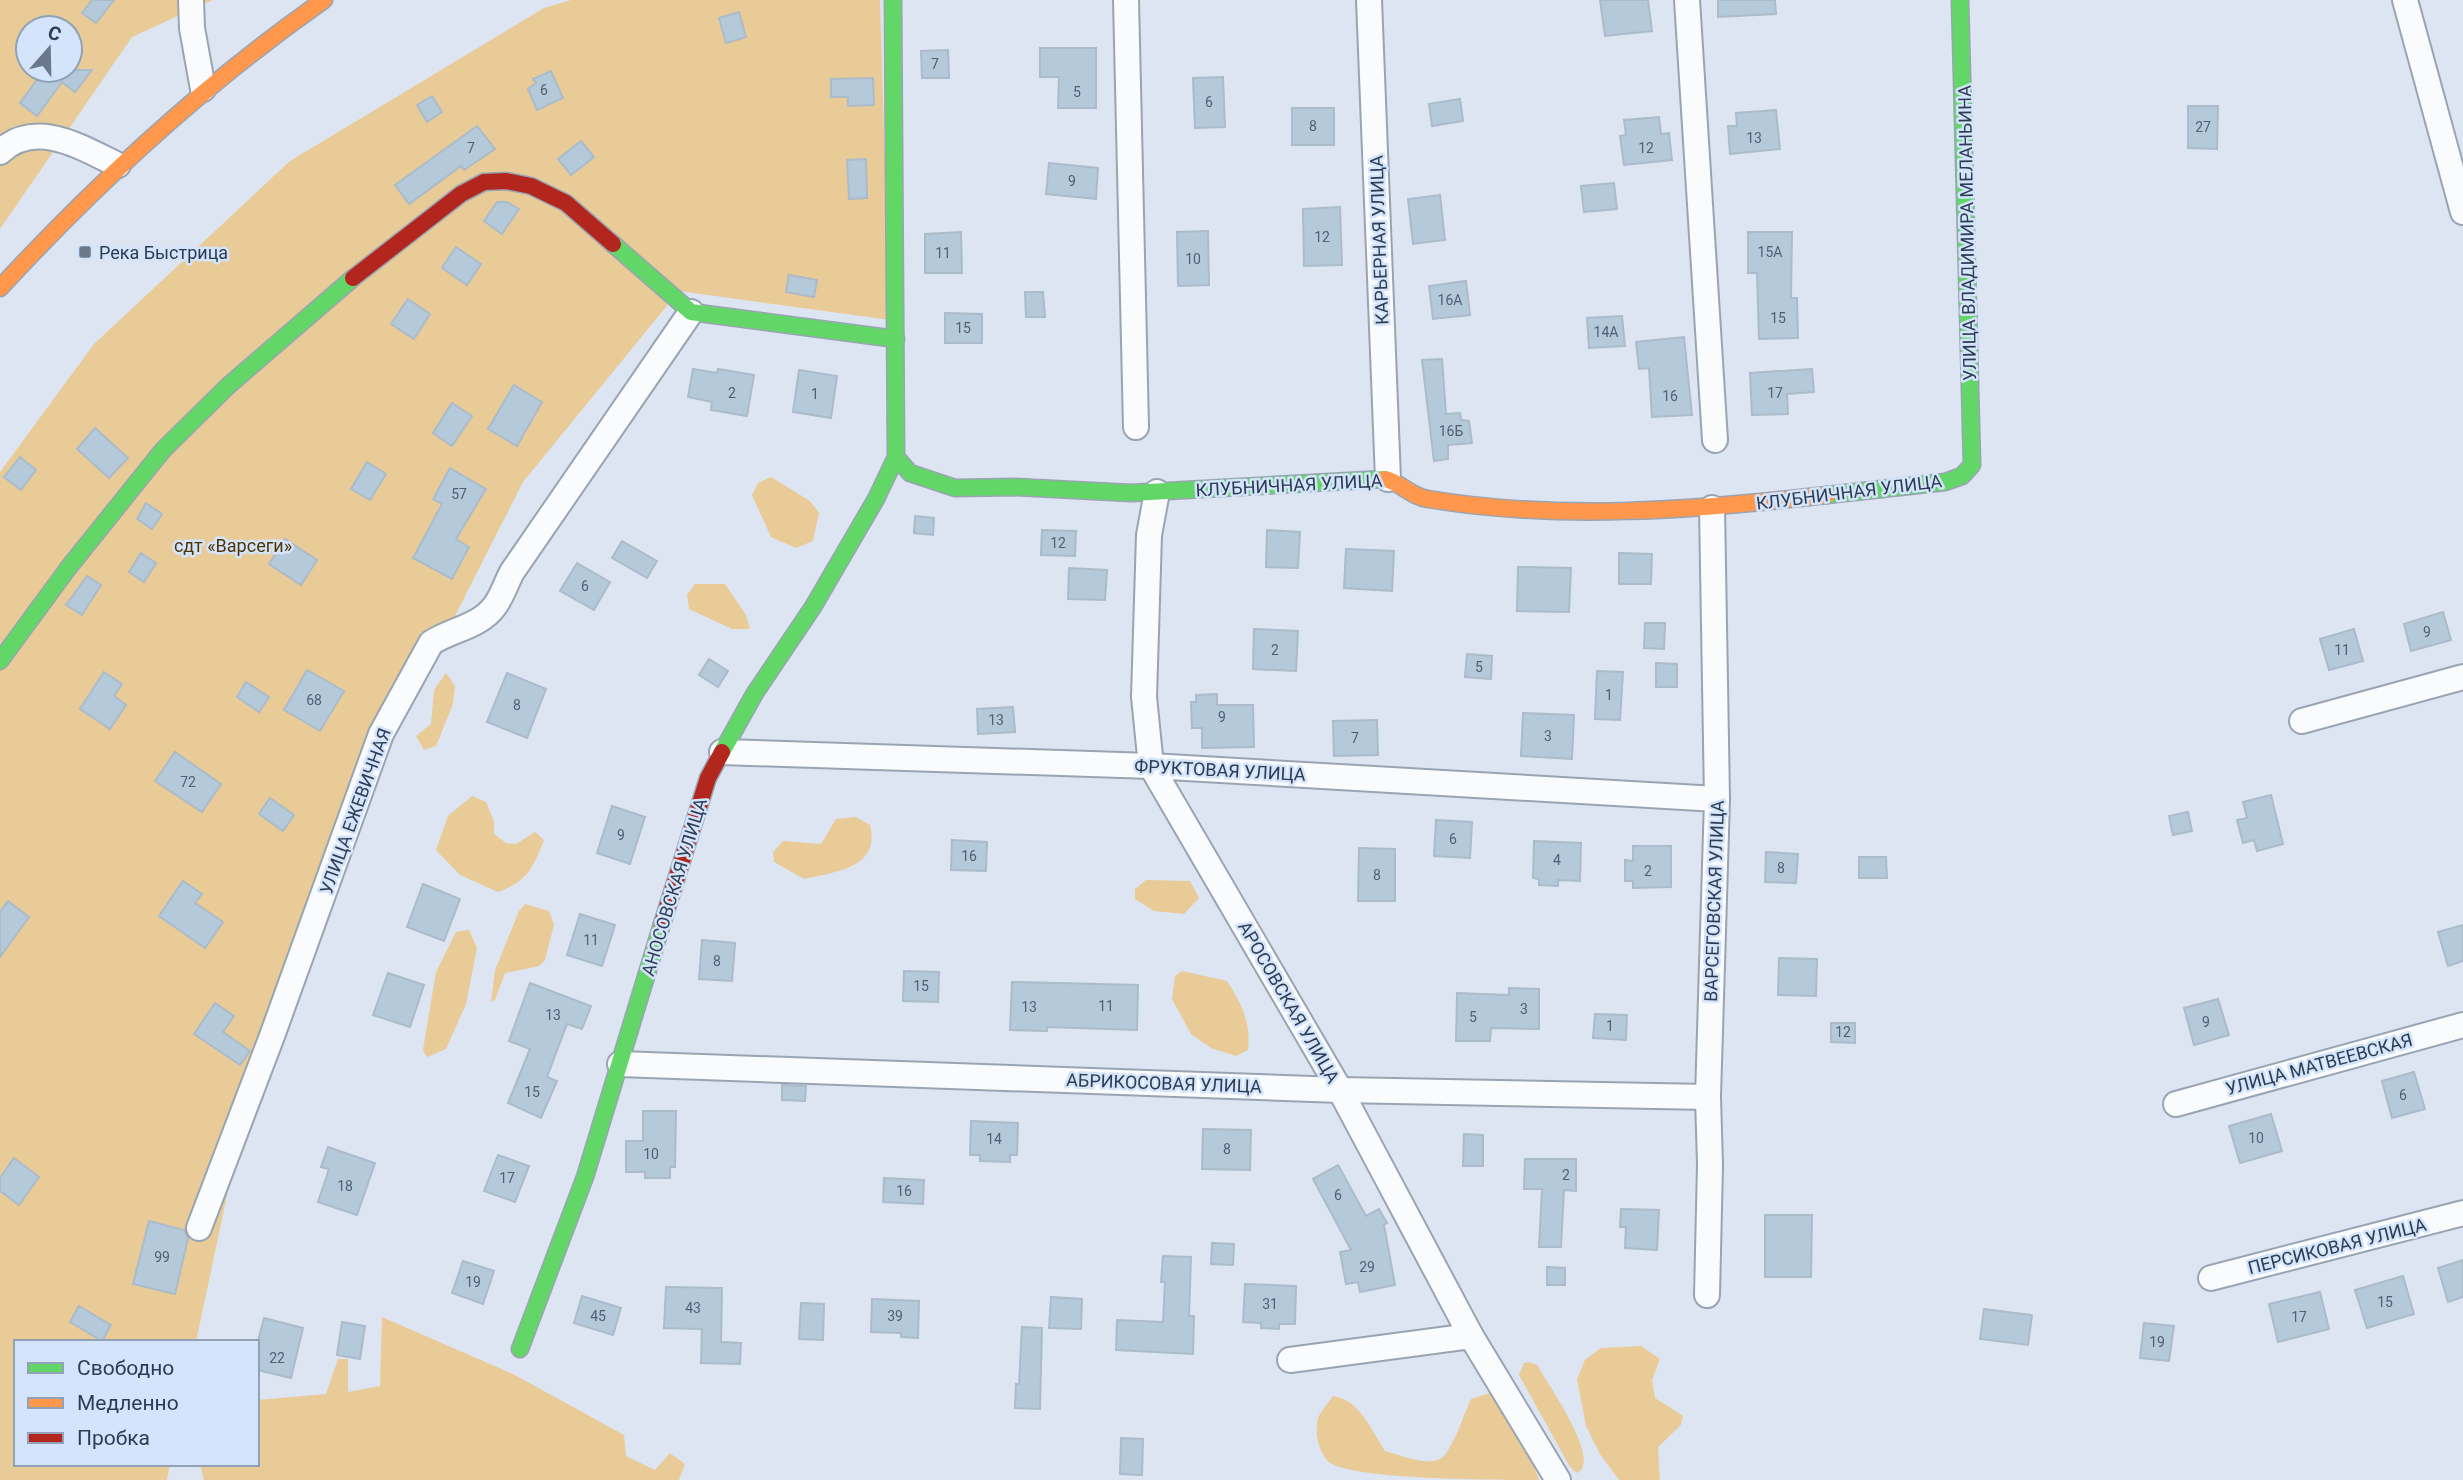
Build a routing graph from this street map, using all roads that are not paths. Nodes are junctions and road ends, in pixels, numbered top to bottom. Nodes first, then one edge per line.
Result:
1 (191, 0) edge
2 (324, 0) edge
3 (893, 0) edge
4 (1126, 0) edge
5 (1369, 0) edge
6 (1687, 0) edge
7 (1960, 0) edge
8 (2405, 0) edge
9 (203, 89) junction
10 (0, 152) edge
11 (118, 165) junction
12 (2463, 212) edge
13 (0, 288) edge
14 (691, 312) junction
15 (895, 339) junction
16 (1136, 428) dead end
17 (1715, 440) dead end
18 (896, 457) junction
19 (1972, 465) joint
20 (1388, 479) junction
21 (1157, 492) junction
22 (1712, 508) junction
23 (0, 661) edge
24 (2463, 677) edge
25 (2302, 721) dead end
26 (722, 752) junction
27 (1151, 766) junction
28 (1717, 799) junction
29 (2463, 1025) edge
30 (620, 1064) junction
31 (1340, 1090) junction
32 (1708, 1097) junction
33 (2176, 1104) dead end
34 (2463, 1213) edge
35 (199, 1228) dead end
36 (2211, 1278) dead end
37 (1707, 1295) dead end
38 (1471, 1336) junction
39 (520, 1349) dead end
40 (1290, 1360) dead end
41 (1558, 1480) edge

1 - 9 street
2 - 9 street
3 - 15 street
4 - 16 street
5 - 20 street, КАРЬЕРНАЯ УЛИЦА
6 - 17 street
7 - 19 street, УЛИЦА ВЛАДИМИРА МЕЛАНЬИНА
8 - 12 street
9 - 11 street
10 - 11 street
11 - 13 street
14 - 15 street
14 - 23 street
14 - 35 street, УЛИЦА ЕЖЕВИЧНАЯ
15 - 18 street
18 - 21 street, КЛУБНИЧНАЯ УЛИЦА
18 - 26 street, АНОСОВСКАЯ УЛИЦА
19 - 22 street, КЛУБНИЧНАЯ УЛИЦА
20 - 21 street, КЛУБНИЧНАЯ УЛИЦА
20 - 22 street, КЛУБНИЧНАЯ УЛИЦА
21 - 27 street, АРОСОВСКАЯ УЛИЦА
22 - 28 street, ВАРСЕГОВСКАЯ УЛИЦА
24 - 25 street
26 - 27 street, ФРУКТОВАЯ УЛИЦА
26 - 30 street, АНОСОВСКАЯ УЛИЦА
27 - 28 street, ФРУКТОВАЯ УЛИЦА
27 - 31 street, АРОСОВСКАЯ УЛИЦА
28 - 32 street, ВАРСЕГОВСКАЯ УЛИЦА
29 - 33 street, УЛИЦА МАТВЕЕВСКАЯ
30 - 31 street, АБРИКОСОВАЯ УЛИЦА
30 - 39 street, АНОСОВСКАЯ УЛИЦА
31 - 32 street, АБРИКОСОВАЯ УЛИЦА
31 - 38 street, АРОСОВСКАЯ УЛИЦА
32 - 37 street, ВАРСЕГОВСКАЯ УЛИЦА
34 - 36 street, ПЕРСИКОВАЯ УЛИЦА
38 - 40 street
38 - 41 street, АРОСОВСКАЯ УЛИЦА

